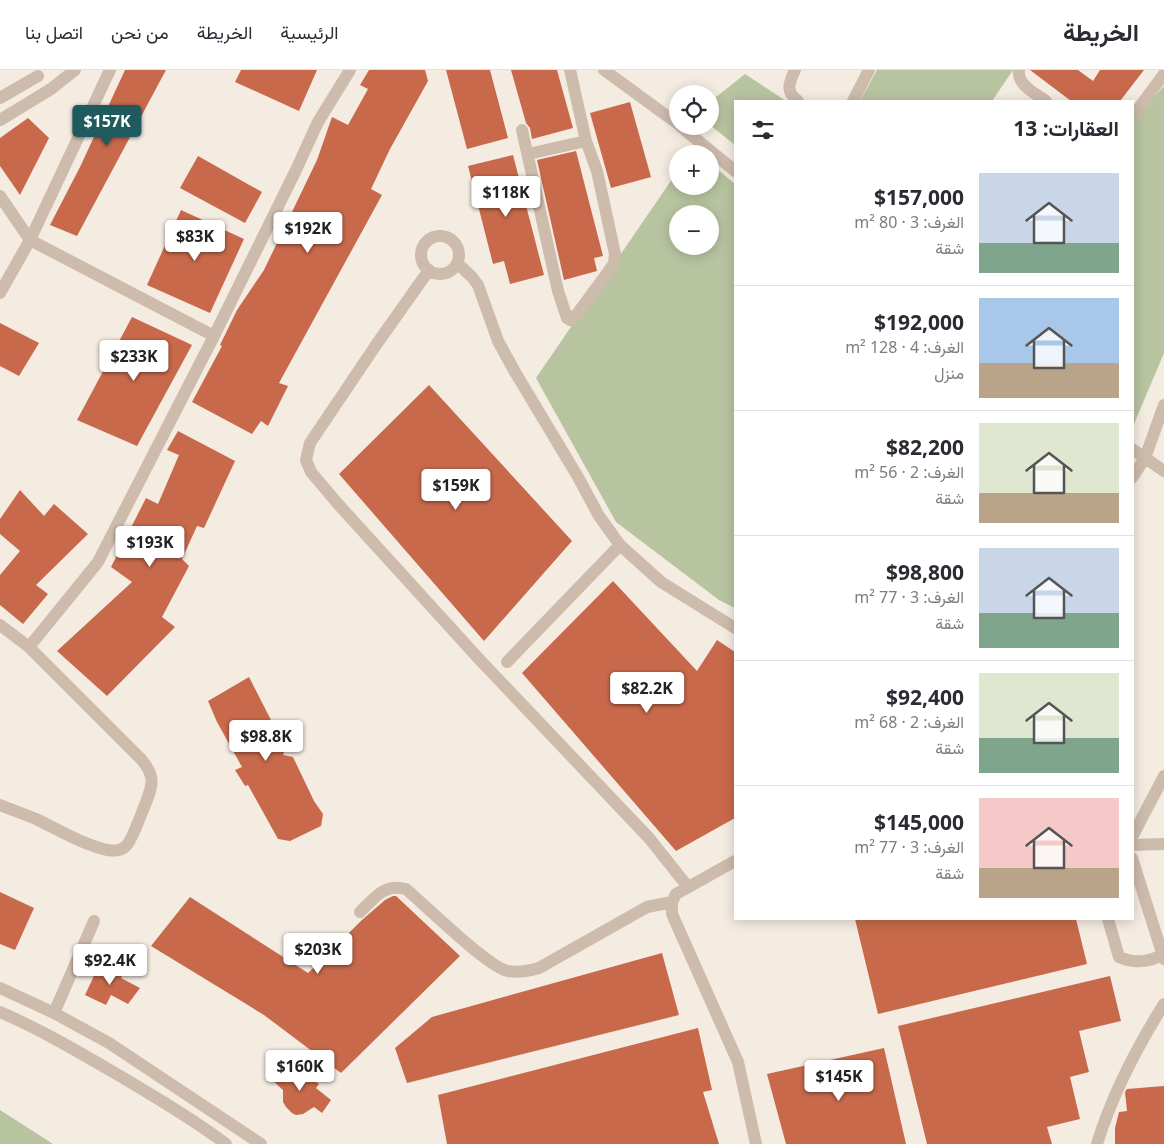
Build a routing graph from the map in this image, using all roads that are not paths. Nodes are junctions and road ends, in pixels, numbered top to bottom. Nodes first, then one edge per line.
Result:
1 (74, 70) edge
2 (110, 70) edge
3 (350, 70) edge
4 (570, 70) edge
5 (604, 70) edge
6 (795, 70) edge
7 (869, 70) edge
8 (1019, 70) edge
9 (1164, 74) edge
10 (38, 76) dead end
11 (0, 98) edge
12 (796, 100) edge
13 (854, 100) edge
14 (1045, 100) edge
15 (1134, 114) edge
16 (669, 118) edge
17 (0, 120) edge
18 (522, 130) dead end
19 (691, 135) edge
20 (586, 141) junction
21 (528, 154) junction
22 (734, 170) edge
23 (0, 196) edge
24 (30, 240) junction
25 (457, 264) junction
26 (429, 270) junction
27 (1, 289) edge
28 (214, 336) junction
29 (1164, 405) edge
30 (1134, 450) edge
31 (1145, 458) junction
32 (1164, 471) edge
33 (1134, 475) edge
34 (620, 545) junction
35 (0, 625) edge
36 (734, 627) edge
37 (30, 647) junction
38 (507, 662) dead end
39 (1164, 776) edge
40 (0, 805) edge
41 (1134, 833) edge
42 (1164, 844) edge
43 (1134, 845) edge
44 (734, 861) edge
45 (1134, 864) edge
46 (688, 887) junction
47 (672, 902) junction
48 (360, 912) dead end
49 (1108, 920) edge
50 (94, 921) dead end
51 (1163, 956) edge
52 (1, 989) edge
53 (1164, 1004) edge
54 (0, 1012) edge
55 (54, 1013) junction
56 (226, 1144) edge
57 (261, 1144) edge
58 (756, 1144) edge
59 (1097, 1144) edge

1 - 17 street
2 - 24 street
3 - 28 street
4 - 20 street
5 - 16 street
6 - 12 street
7 - 13 street
8 - 14 street
9 - 15 street
10 - 11 street
18 - 21 street
19 - 22 street
20 - 21 street
20 - 21 street
23 - 24 street
24 - 27 street
24 - 28 street
25 - 26 street
25 - 26 street
25 - 34 street
26 - 46 street
28 - 37 street
29 - 31 street
30 - 31 street
31 - 32 street
31 - 33 street
34 - 36 street
34 - 38 street
35 - 37 street
37 - 40 street
39 - 41 street
42 - 43 street
44 - 46 street
45 - 51 street
46 - 47 street
47 - 48 street
47 - 58 street
49 - 51 street
50 - 55 street
52 - 55 street
53 - 59 street
54 - 56 street
55 - 57 street

